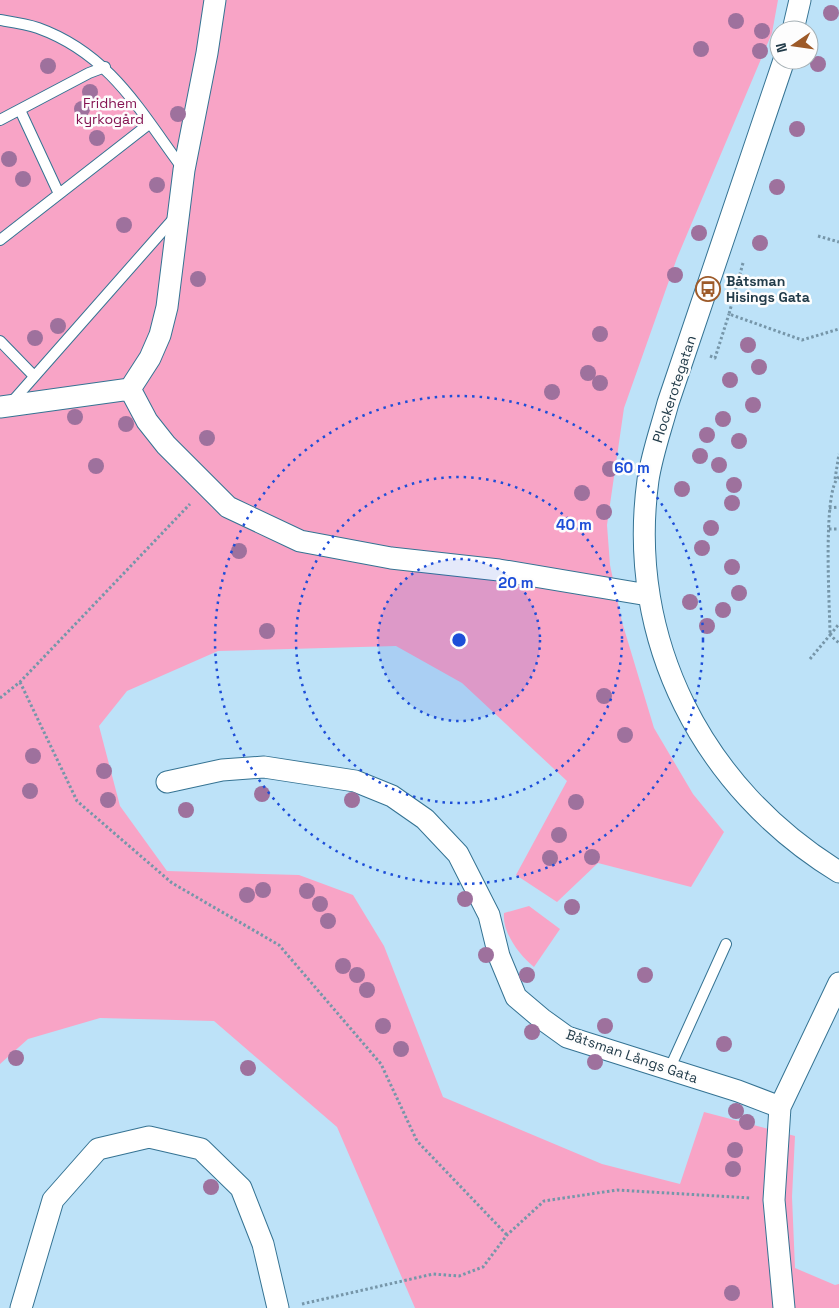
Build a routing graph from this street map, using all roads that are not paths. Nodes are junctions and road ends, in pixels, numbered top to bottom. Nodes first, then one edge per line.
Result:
1 (214, 0) edge
2 (800, 0) edge
3 (0, 20) edge
4 (795, 20) edge
5 (105, 67) junction
6 (781, 70) edge
7 (20, 110) junction
8 (0, 120) edge
9 (149, 124) junction
10 (184, 170) junction
11 (59, 194) junction
12 (179, 212) junction
13 (0, 240) edge
14 (0, 341) edge
15 (34, 375) junction
16 (130, 389) junction
17 (4, 407) edge
18 (648, 595) junction
19 (167, 782) dead end
20 (839, 872) edge
21 (726, 944) dead end
22 (839, 983) edge
23 (669, 1070) junction
24 (780, 1107) junction
25 (287, 1307) edge
26 (21, 1308) edge
27 (784, 1308) edge

1 - 10 street
2 - 4 street
3 - 5 lane
5 - 7 lane
5 - 9 lane
6 - 18 street, Plockerotegatan
7 - 8 lane
7 - 11 lane
9 - 10 lane
9 - 11 lane
10 - 12 street
11 - 13 lane
12 - 15 lane
12 - 16 street
14 - 15 lane
15 - 17 lane
16 - 17 street
16 - 18 street
18 - 20 street, Plockerotegatan
19 - 23 street, Båtsman Långs Gata
21 - 23 lane
22 - 24 street
23 - 24 street, Båtsman Långs Gata
24 - 27 street
25 - 26 street

